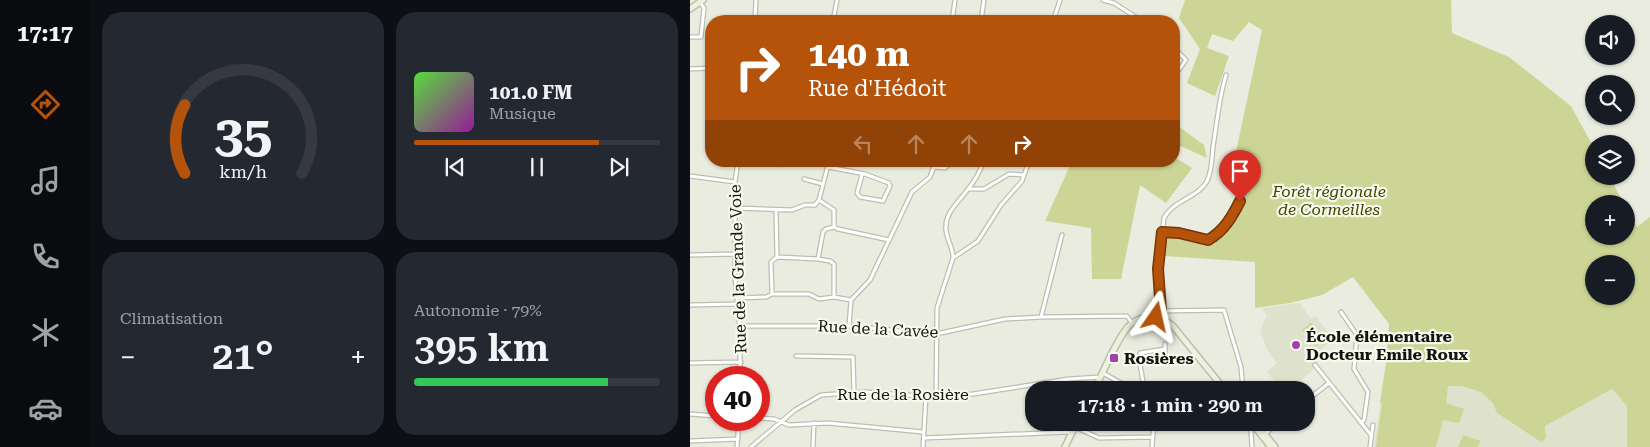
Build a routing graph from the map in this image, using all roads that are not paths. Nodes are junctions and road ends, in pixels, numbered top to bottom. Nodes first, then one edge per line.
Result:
1 (756, 0) edge
2 (837, 0) edge
3 (955, 0) edge
4 (984, 0) edge
5 (1060, 0) edge
6 (1103, 0) edge
7 (702, 1) edge
8 (1115, 2) edge
9 (690, 10) edge
10 (755, 15) edge
11 (834, 15) edge
12 (953, 15) edge
13 (982, 15) edge
14 (1054, 15) edge
15 (1133, 15) edge
16 (690, 37) edge
17 (1180, 54) edge
18 (690, 68) edge
19 (705, 68) edge
20 (1180, 68) edge
21 (1226, 75) dead end
22 (737, 167) edge
23 (828, 167) joint
24 (934, 167) joint
25 (946, 167) edge
26 (981, 167) edge
27 (1027, 167) edge
28 (862, 175) junction
29 (1024, 175) junction
30 (690, 176) edge
31 (1252, 177) dead end
32 (804, 179) dead end
33 (735, 182) junction
34 (823, 184) junction
35 (969, 188) junction
36 (819, 200) junction
37 (735, 208) junction
38 (776, 210) junction
39 (834, 227) junction
40 (1162, 232) junction
41 (1062, 235) dead end
42 (889, 240) junction
43 (735, 254) junction
44 (690, 255) edge
45 (777, 257) junction
46 (953, 258) junction
47 (818, 259) junction
48 (772, 294) junction
49 (737, 298) junction
50 (834, 298) junction
51 (851, 300) junction
52 (737, 304) junction
53 (690, 305) edge
54 (1161, 311) junction
55 (1341, 312) dead end
56 (1041, 317) junction
57 (1159, 318) junction
58 (1132, 323) junction
59 (739, 326) junction
60 (849, 326) junction
61 (936, 334) junction
62 (1166, 354) dead end
63 (796, 356) dead end
64 (741, 362) junction
65 (690, 363) edge
66 (1315, 365) dead end
67 (741, 366) edge
68 (1102, 375) junction
69 (1099, 381) edge
70 (1115, 381) edge
71 (1143, 381) edge
72 (1218, 381) edge
73 (1242, 381) edge
74 (1329, 383) junction
75 (854, 392) junction
76 (1315, 394) edge
77 (926, 396) junction
78 (936, 397) junction
79 (690, 414) edge
80 (705, 415) edge
81 (770, 420) edge
82 (781, 421) junction
83 (814, 423) junction
84 (1361, 423) junction
85 (1372, 425) dead end
86 (738, 431) edge
87 (1073, 431) edge
88 (1087, 431) edge
89 (1153, 431) edge
90 (1251, 431) edge
91 (1260, 431) edge
92 (1266, 431) edge
93 (923, 432) junction
94 (1072, 434) junction
95 (1262, 434) junction
96 (1371, 435) junction
97 (924, 438) junction
98 (1153, 438) junction
99 (738, 439) junction
100 (690, 441) edge
101 (737, 447) edge
102 (751, 447) edge
103 (813, 447) edge
104 (923, 447) edge
105 (1065, 447) edge
106 (1152, 447) edge
107 (1252, 447) edge
108 (1271, 447) edge
109 (1275, 447) edge
110 (1370, 447) edge

1 - 10 street
2 - 11 street
3 - 12 street
4 - 13 street
5 - 14 street
6 - 8 street
7 - 9 street
7 - 16 street
8 - 15 street
17 - 20 street
18 - 19 street
21 - 40 street
22 - 33 street, Rue de la Grande Voie
23 - 28 street
23 - 34 street
24 - 25 street
24 - 42 street
26 - 35 street
27 - 29 street
28 - 28 street
29 - 35 street
29 - 46 street
30 - 33 street
31 - 40 street
32 - 34 street
33 - 37 street, Rue de la Grande Voie
34 - 36 street
35 - 46 street
36 - 38 street
36 - 39 street
37 - 38 street
37 - 43 street, Rue de la Grande Voie
38 - 45 street
39 - 42 street
39 - 47 street
40 - 54 street
41 - 56 street
42 - 51 street
43 - 44 street
43 - 49 street, Rue de la Grande Voie
45 - 47 street
45 - 48 street
46 - 61 street
47 - 50 street
48 - 49 street
48 - 50 street
49 - 52 street, Rue de la Grande Voie
50 - 51 street
51 - 60 street
52 - 53 street
52 - 59 street, Rue de la Grande Voie
54 - 57 street
54 - 73 street
55 - 84 street
56 - 58 street, Rue de la Cavée
56 - 61 street, Rue de la Cavée
57 - 58 street
57 - 72 street
58 - 68 street
59 - 60 street, Rue de la Cavée
59 - 64 street, Rue de la Grande Voie
60 - 61 street, Rue de la Cavée
61 - 78 street
62 - 71 street
63 - 75 street
64 - 65 street
64 - 67 street, Rue de la Grande Voie
66 - 74 street
68 - 69 street
68 - 70 street
68 - 78 street, Rue de la Rosière
74 - 76 street
74 - 84 street
75 - 77 street, Rue de la Rosière
75 - 82 street, Rue de la Rosière
77 - 78 street, Rue de la Rosière
77 - 93 street
79 - 80 street
81 - 82 street
82 - 83 street
82 - 102 street, Rue de la Rosière
83 - 93 street
83 - 103 street
84 - 96 street
85 - 96 street
86 - 99 street
87 - 94 street
88 - 98 street
89 - 98 street
90 - 107 street
91 - 95 street
92 - 95 street
93 - 97 street
94 - 97 street
94 - 105 street
95 - 108 street
95 - 109 street
96 - 110 street
97 - 104 street
98 - 106 street
99 - 100 street
99 - 101 street

